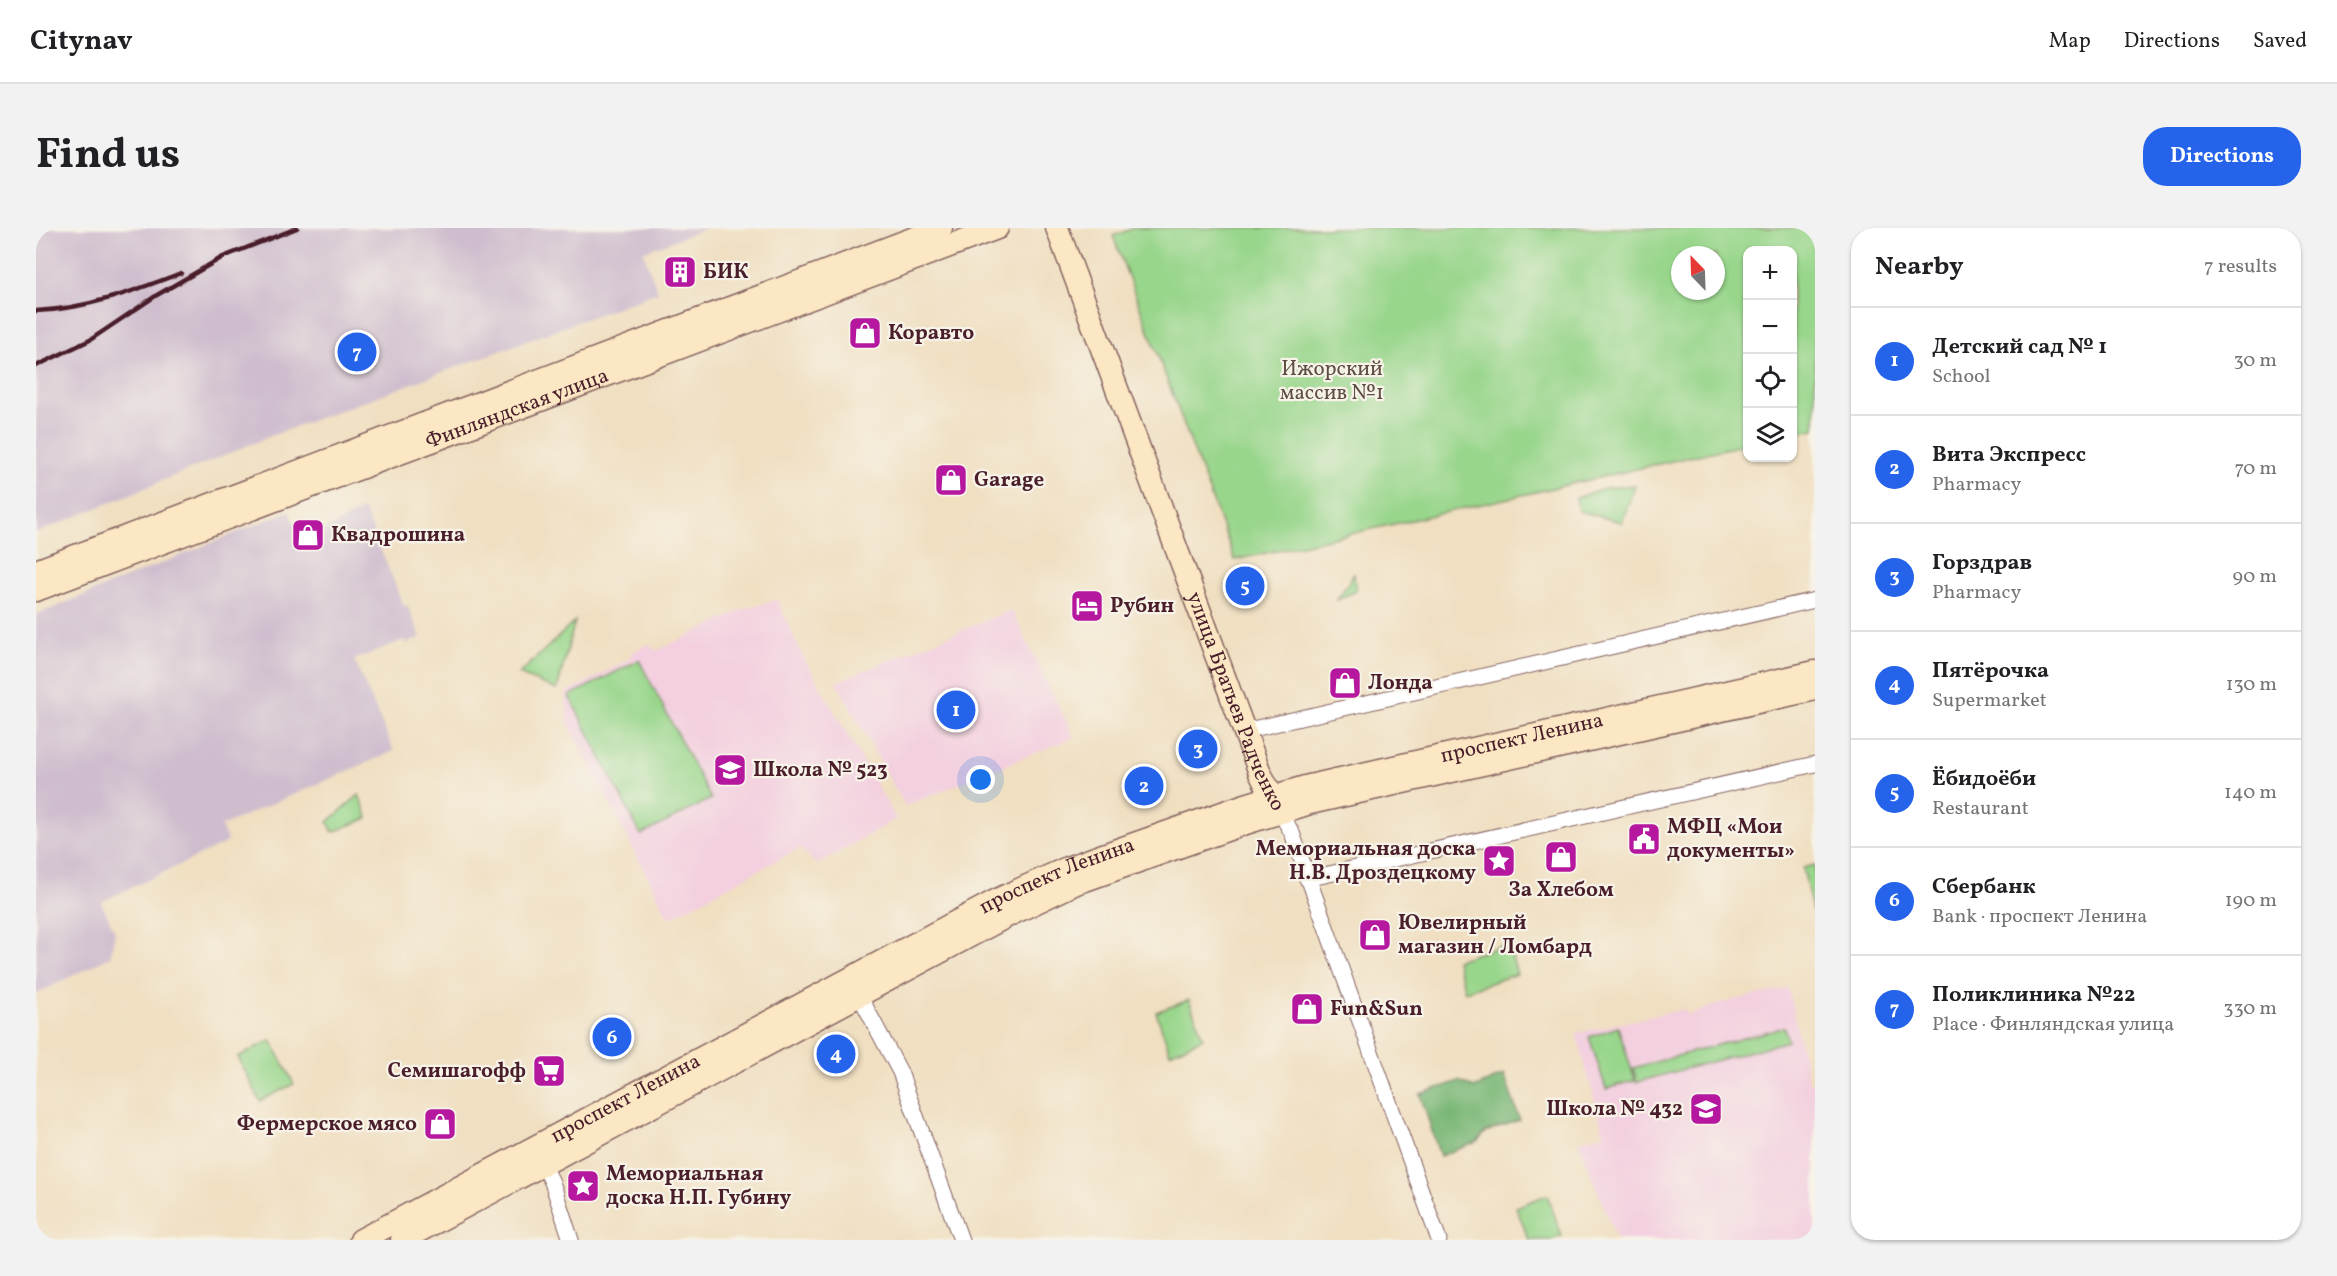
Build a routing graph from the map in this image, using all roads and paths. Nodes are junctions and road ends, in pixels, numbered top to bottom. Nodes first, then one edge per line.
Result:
1 (941, 228) edge
2 (998, 228) edge
3 (1057, 228) edge
4 (36, 571) edge
5 (36, 590) edge
6 (1815, 600) edge
7 (1815, 672) edge
8 (1815, 689) edge
9 (1244, 731) junction
10 (1815, 764) edge
11 (1276, 804) junction
12 (1307, 879) junction
13 (855, 987) junction
14 (539, 1156) junction
15 (361, 1240) edge
16 (402, 1240) edge
17 (571, 1240) edge
18 (961, 1240) edge
19 (1439, 1240) edge

1 - 4 street, Финляндская улица
2 - 5 street, Финляндская улица
3 - 9 street, улица Братьев Радченко
6 - 9 street
7 - 11 street, проспект Ленина
8 - 11 street, проспект Ленина
9 - 11 street, улица Братьев Радченко
10 - 12 street
11 - 12 street, улица Братьев Радченко
11 - 13 street, проспект Ленина
12 - 19 street, улица Братьев Радченко
13 - 14 street, проспект Ленина
13 - 18 street
14 - 15 street, проспект Ленина
14 - 16 street, проспект Ленина
14 - 17 street

